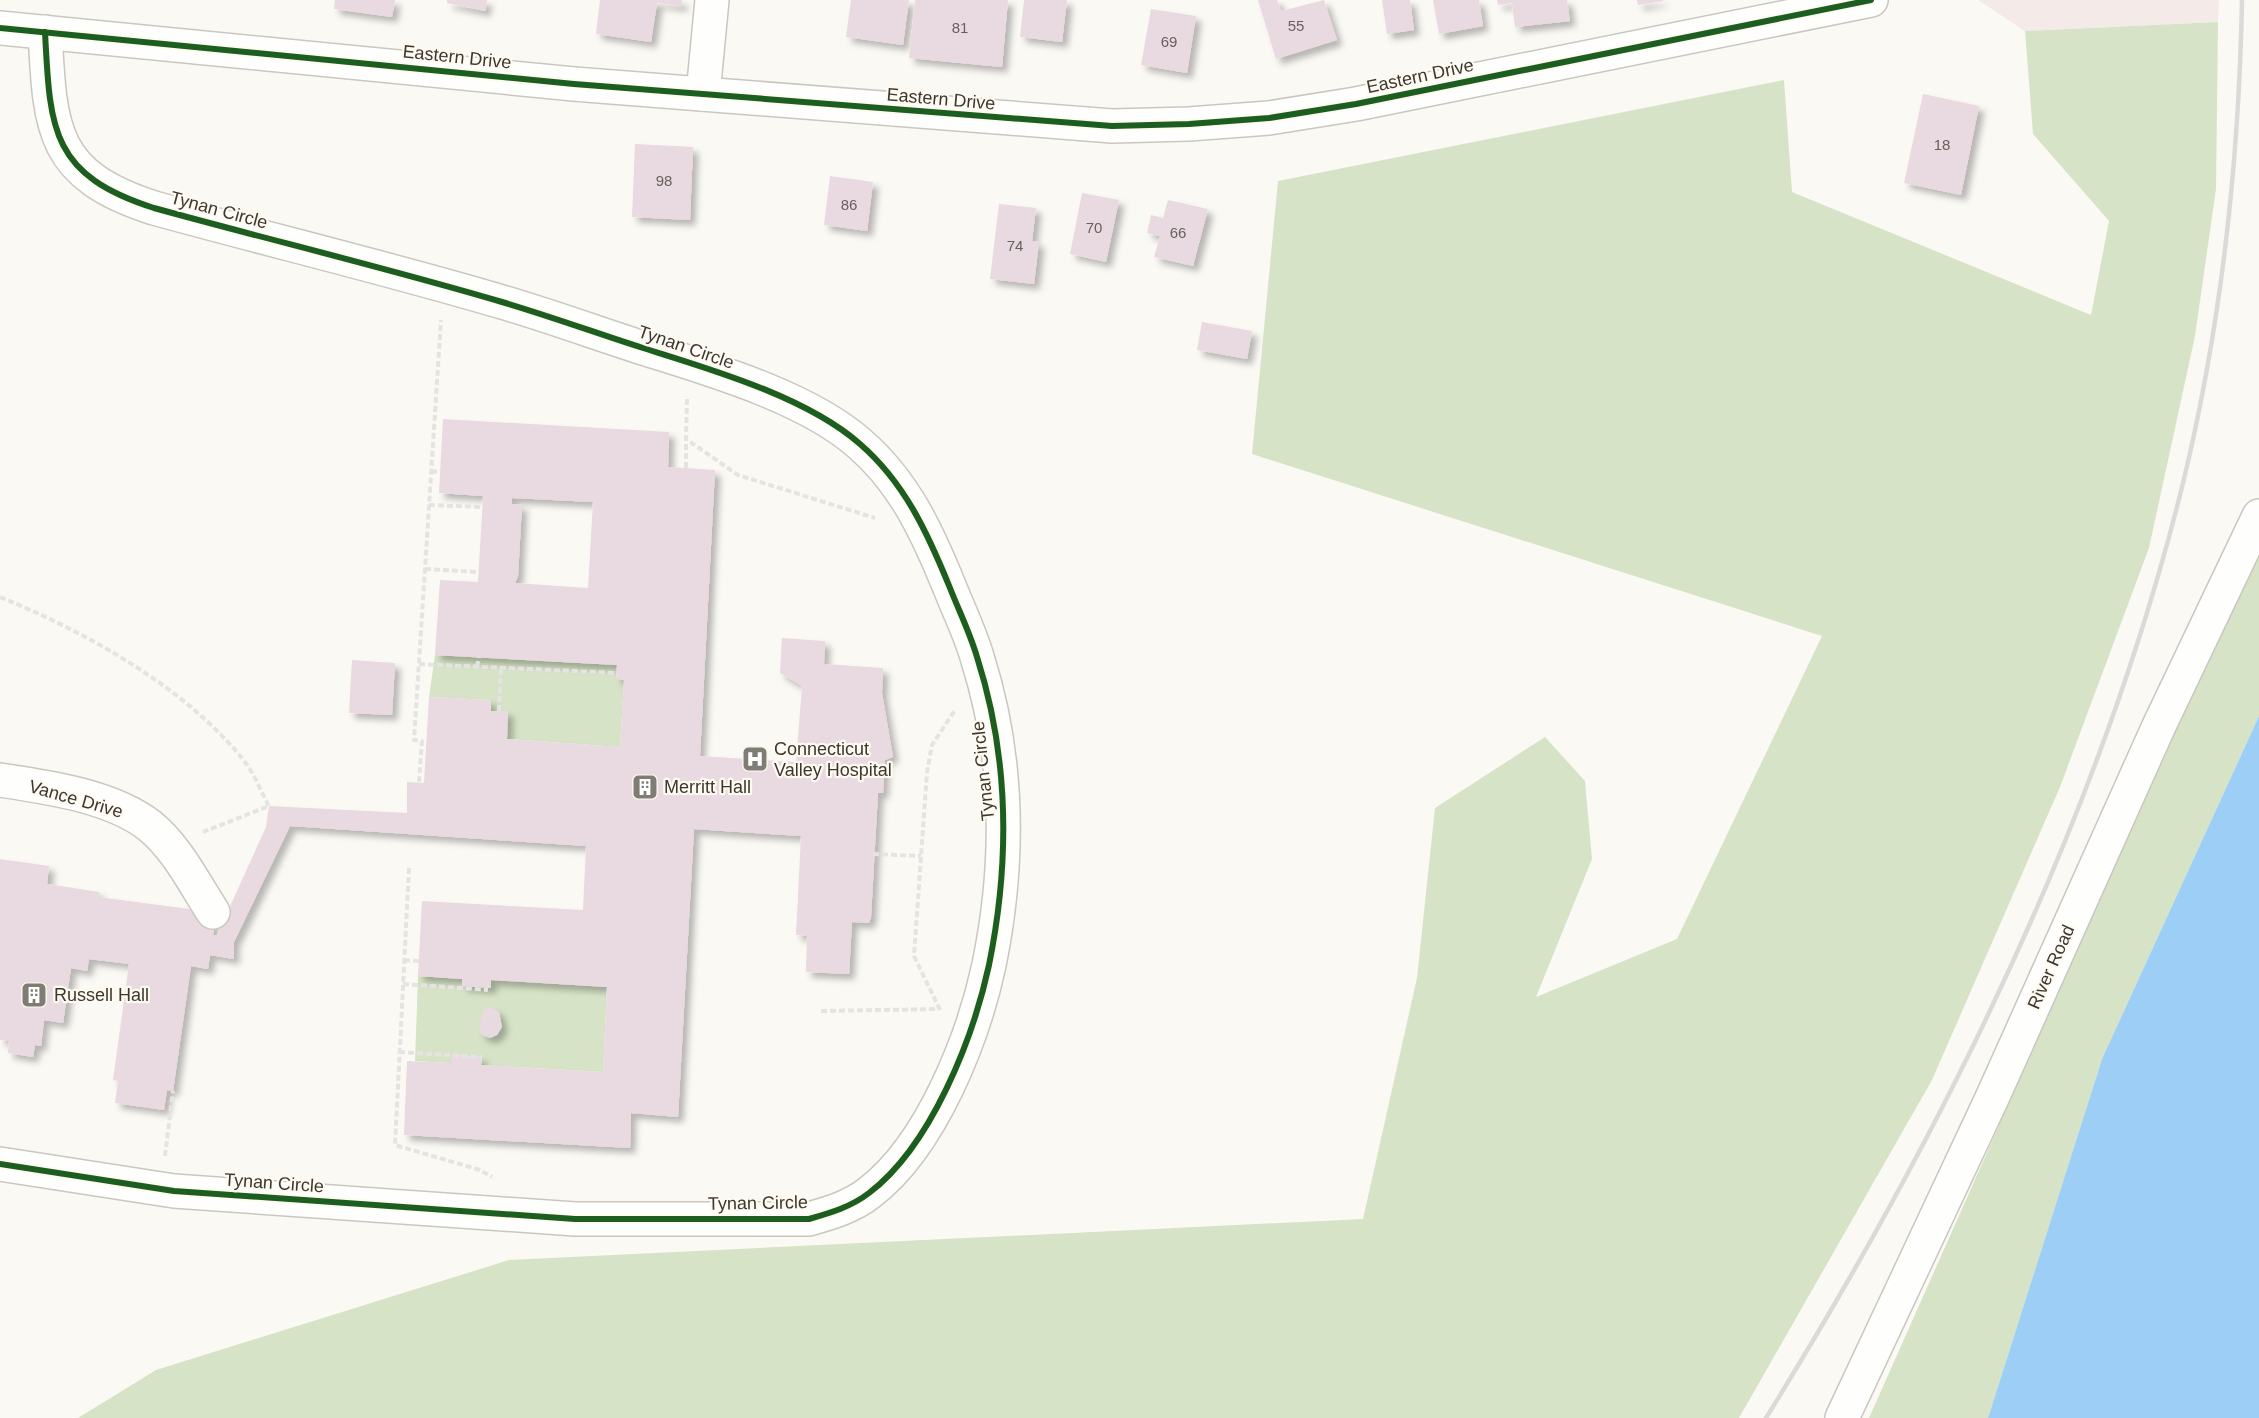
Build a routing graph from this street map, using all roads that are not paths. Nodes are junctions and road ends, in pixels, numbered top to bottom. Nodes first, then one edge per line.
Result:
1 (712, 0) edge
2 (1871, 0) edge
3 (0, 28) edge
4 (45, 32) junction
5 (703, 94) junction
6 (2259, 516) edge
7 (0, 780) edge
8 (213, 912) dead end
9 (0, 1164) edge
10 (1842, 1418) edge

1 - 5 street
2 - 5 street, Eastern Drive
3 - 4 street, Eastern Drive
4 - 5 street, Eastern Drive
4 - 9 street, Tynan Circle
6 - 10 street, River Road
7 - 8 street, Vance Drive

